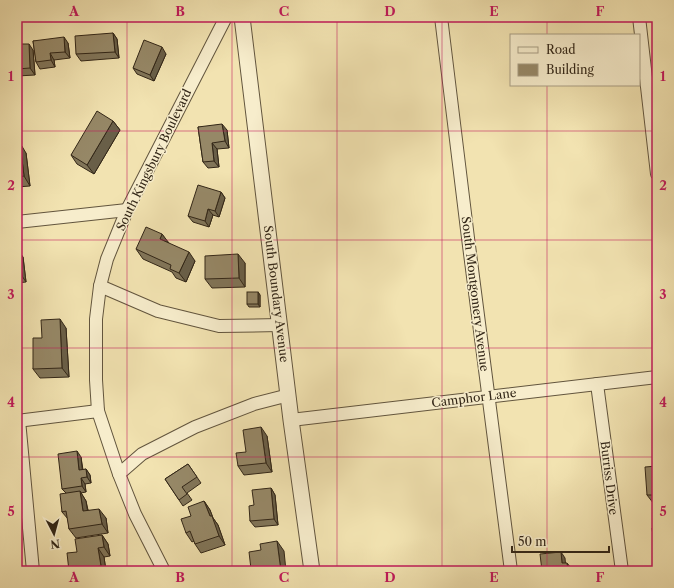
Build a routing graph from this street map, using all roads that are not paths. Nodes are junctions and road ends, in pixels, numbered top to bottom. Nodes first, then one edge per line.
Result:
1 (226, 17) edge
2 (242, 17) edge
3 (441, 17) edge
4 (639, 17) edge
5 (657, 174) edge
6 (127, 210) junction
7 (17, 222) edge
8 (100, 286) junction
9 (279, 325) junction
10 (657, 377) edge
11 (597, 384) junction
12 (289, 395) junction
13 (488, 397) junction
14 (98, 411) junction
15 (18, 420) edge
16 (291, 420) junction
17 (119, 474) junction
18 (33, 571) edge
19 (164, 571) edge
20 (312, 571) edge
21 (511, 571) edge
22 (622, 571) edge

1 - 6 street, South Kingsbury Boulevard
2 - 9 street, South Boundary Avenue
3 - 13 street, South Montgomery Avenue
4 - 5 street
6 - 7 street
6 - 8 street, South Kingsbury Boulevard
8 - 9 street
8 - 14 street, South Kingsbury Boulevard
9 - 12 street, South Boundary Avenue
10 - 11 street, Camphor Lane
11 - 13 street, Camphor Lane
11 - 22 street, Burriss Drive
12 - 16 street, South Boundary Avenue
12 - 17 street
13 - 16 street, Camphor Lane
13 - 21 street, South Montgomery Avenue
14 - 15 street
14 - 17 street, South Kingsbury Boulevard
15 - 18 street
16 - 20 street, South Boundary Avenue
17 - 19 street, South Kingsbury Boulevard

